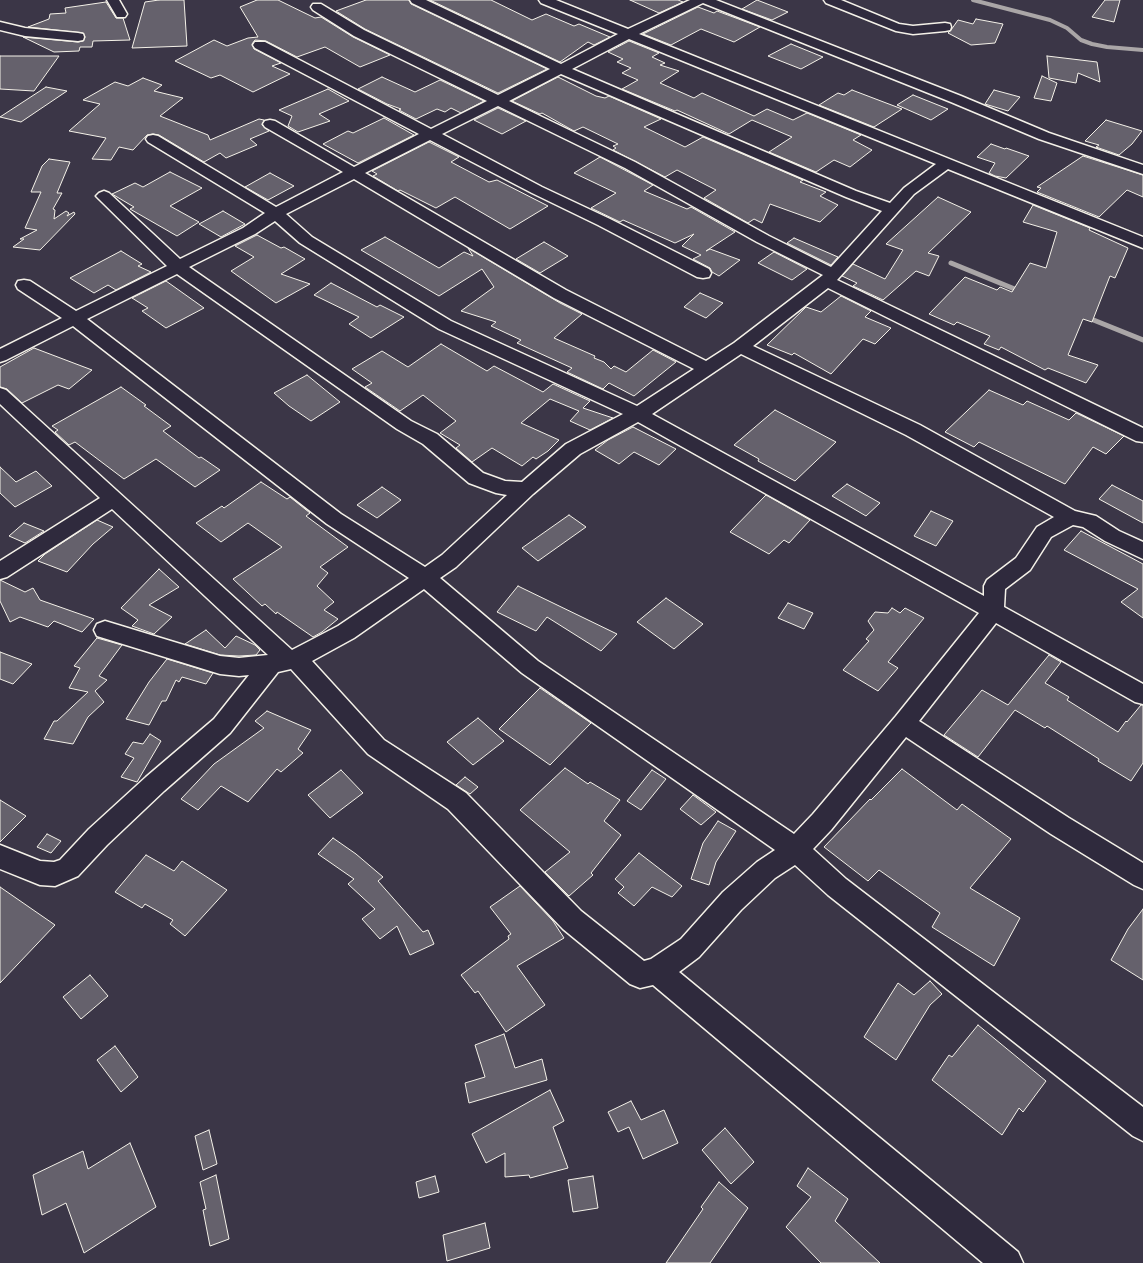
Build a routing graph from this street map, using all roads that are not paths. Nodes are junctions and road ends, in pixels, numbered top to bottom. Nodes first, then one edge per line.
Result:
1 (112, 0) edge
2 (416, 0) edge
3 (545, 0) edge
4 (700, 0) edge
5 (705, 0) edge
6 (830, 0) edge
7 (317, 7) dead end
8 (120, 14) dead end
9 (0, 26) edge
10 (945, 27) dead end
11 (628, 34) junction
12 (78, 37) dead end
13 (260, 45) dead end
14 (561, 69) junction
15 (496, 101) junction
16 (270, 124) dead end
17 (429, 134) junction
18 (153, 139) dead end
19 (947, 163) junction
20 (1143, 170) edge
21 (353, 172) junction
22 (104, 196) dead end
23 (892, 209) junction
24 (276, 213) junction
25 (1143, 243) edge
26 (178, 267) junction
27 (703, 273) dead end
28 (830, 278) junction
29 (24, 285) dead end
30 (74, 318) junction
31 (740, 347) junction
32 (0, 356) edge
33 (706, 369) junction
34 (0, 394) edge
35 (638, 414) junction
36 (1143, 436) edge
37 (526, 489) junction
38 (113, 499) junction
39 (1070, 517) junction
40 (1143, 551) edge
41 (0, 571) edge
42 (424, 578) junction
43 (993, 611) junction
44 (105, 630) dead end
45 (285, 661) junction
46 (1143, 694) edge
47 (904, 723) junction
48 (796, 850) junction
49 (0, 857) edge
50 (1143, 877) edge
51 (657, 971) junction
52 (1143, 1126) edge
53 (1007, 1263) edge

1 - 8 street
2 - 14 street
3 - 11 street
4 - 11 street
5 - 20 street
6 - 10 street
7 - 15 street
9 - 12 street
11 - 14 street
11 - 19 street
13 - 17 street
14 - 15 street
14 - 23 street
15 - 17 street
15 - 28 street
16 - 21 street
17 - 21 street
17 - 27 street
18 - 24 street
19 - 23 street
19 - 25 street
21 - 24 street
21 - 33 street
22 - 26 street
23 - 28 street
24 - 26 street
24 - 35 street
26 - 30 street
26 - 37 street
28 - 31 street
28 - 36 street
29 - 30 street
30 - 32 street
30 - 42 street
31 - 33 street
31 - 39 street
33 - 35 street
34 - 38 street
35 - 37 street
35 - 43 street
37 - 42 street
38 - 41 street
38 - 45 street
39 - 40 street
39 - 43 street
42 - 45 street
42 - 48 street
43 - 46 street
43 - 47 street
44 - 45 street
45 - 49 street
45 - 51 street
47 - 48 street
47 - 50 street
48 - 51 street
48 - 52 street
51 - 53 street

